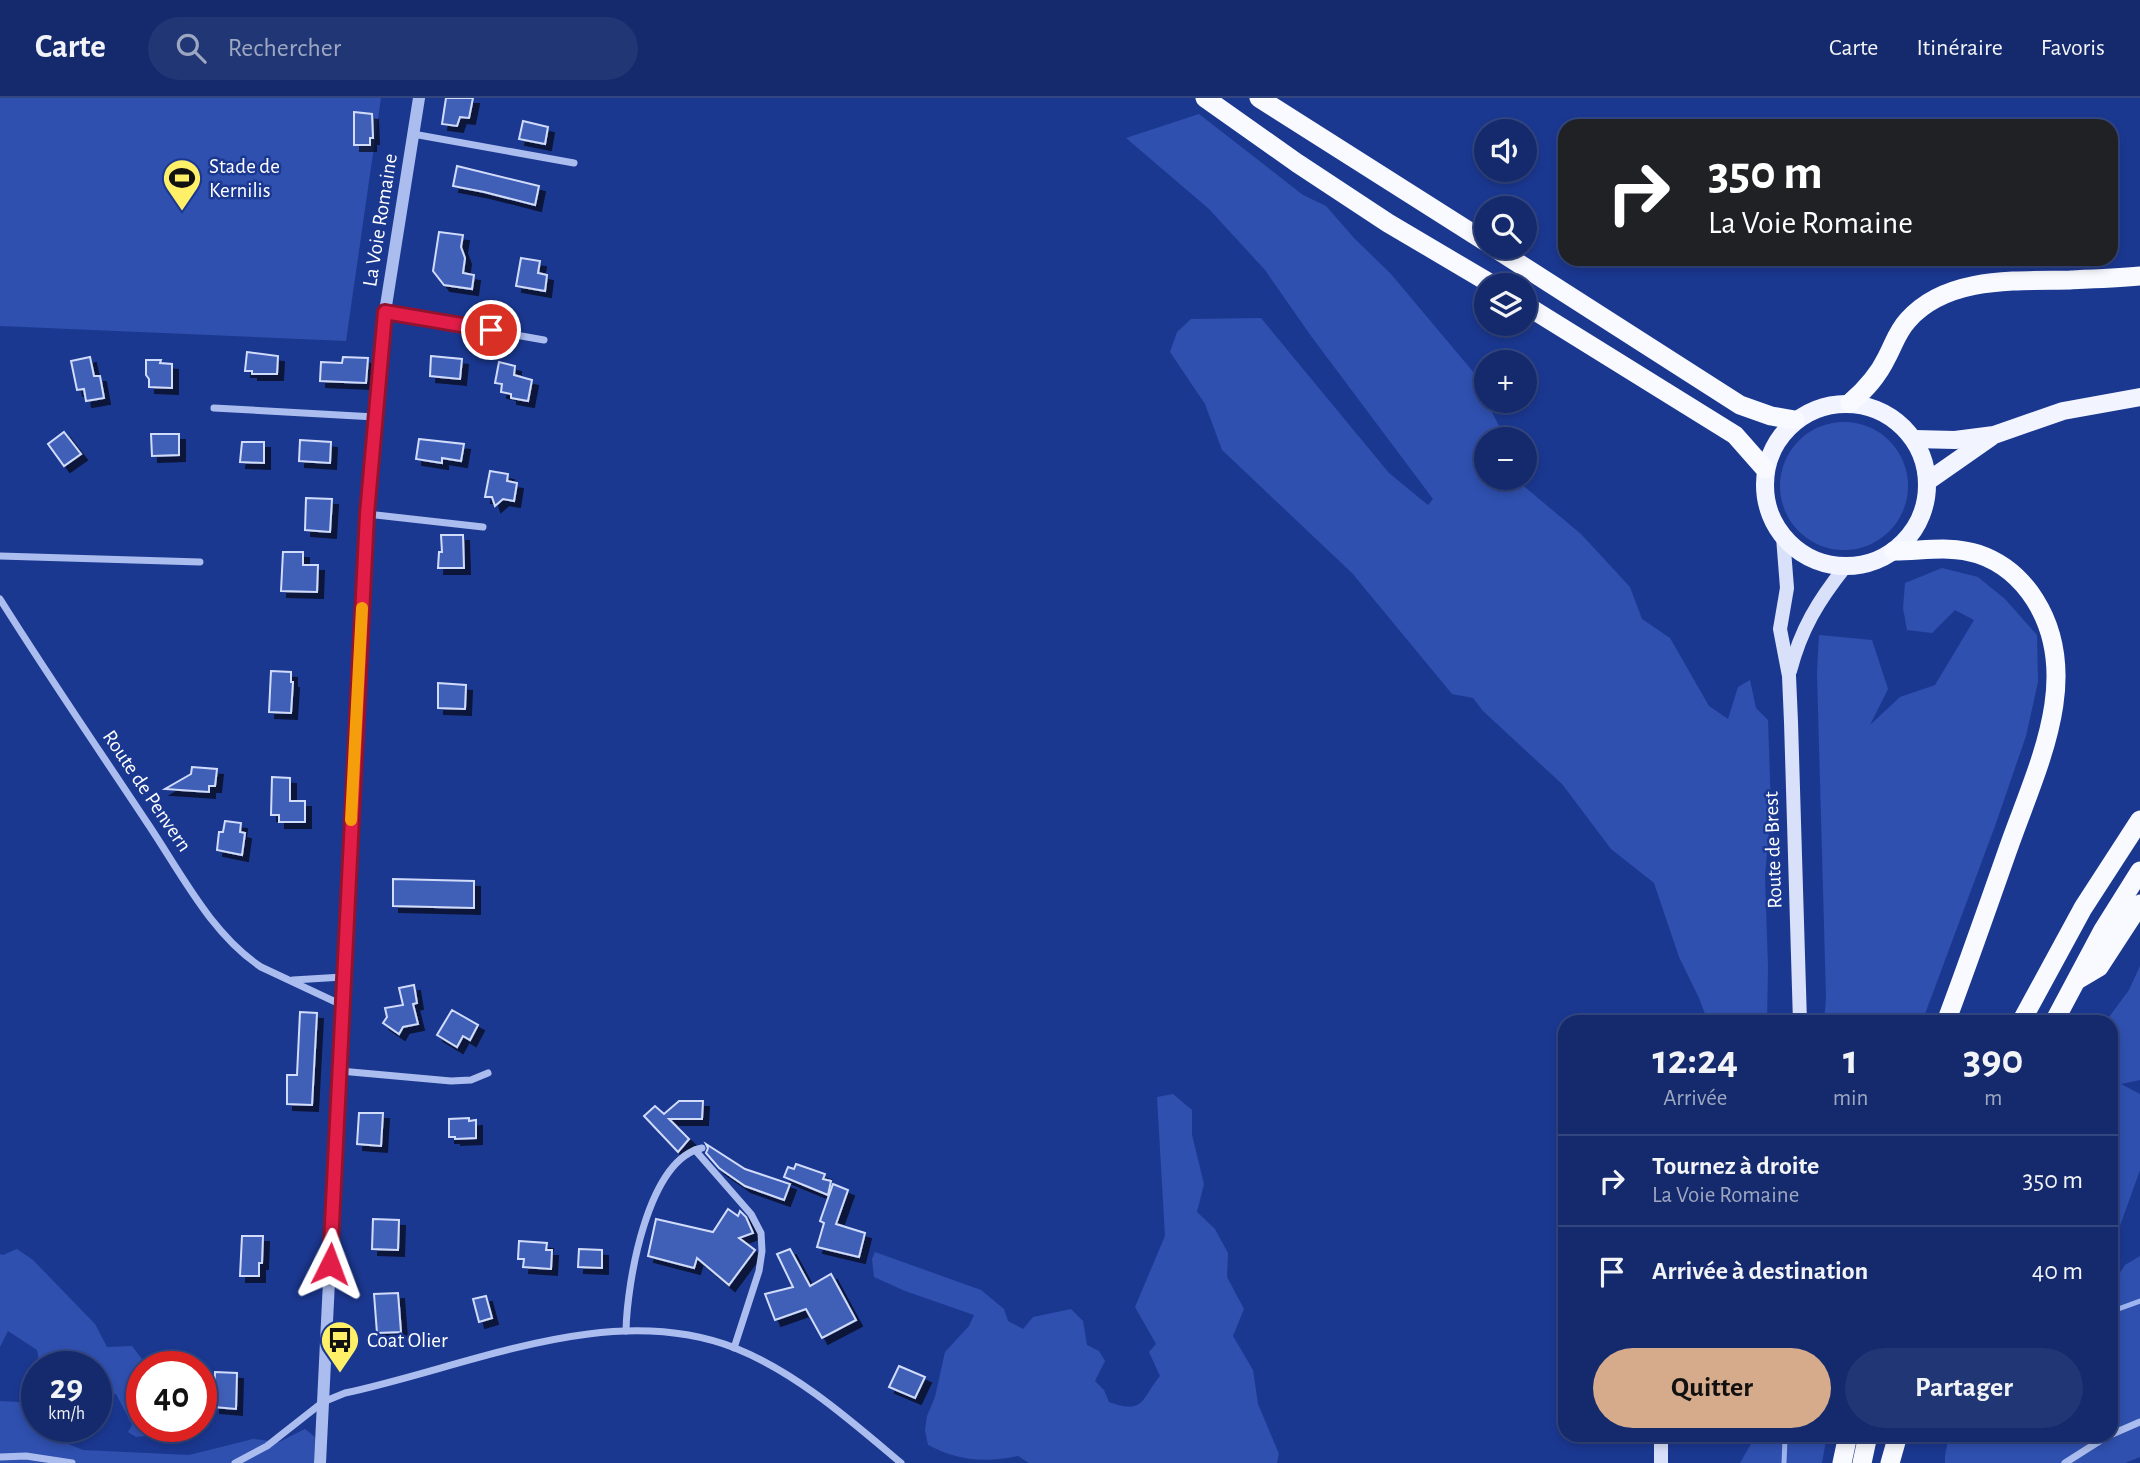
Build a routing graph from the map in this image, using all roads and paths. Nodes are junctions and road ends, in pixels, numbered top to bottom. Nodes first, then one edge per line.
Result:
1 (419, 98) edge
2 (1205, 98) edge
3 (1259, 98) edge
4 (413, 135) junction
5 (574, 163) dead end
6 (1474, 234) edge
7 (1512, 259) edge
8 (1474, 274) edge
9 (2140, 276) edge
10 (385, 312) junction
11 (1537, 312) edge
12 (544, 340) dead end
13 (2140, 397) edge
14 (1850, 403) junction
15 (214, 408) dead end
16 (376, 417) junction
17 (1795, 421) junction
18 (1994, 435) junction
19 (1914, 439) junction
20 (1765, 469) junction
21 (1928, 481) junction
22 (367, 514) junction
23 (483, 527) dead end
24 (1783, 537) junction
25 (1894, 551) junction
26 (0, 556) edge
27 (200, 562) dead end
28 (1845, 566) junction
29 (0, 599) edge
30 (1789, 676) junction
31 (2140, 820) edge
32 (2140, 872) edge
33 (2140, 904) edge
34 (343, 977) junction
35 (289, 979) junction
36 (2076, 981) junction
37 (342, 1005) junction
38 (1800, 1015) edge
39 (1948, 1015) edge
40 (2025, 1015) edge
41 (2058, 1015) edge
42 (340, 1071) junction
43 (488, 1073) dead end
44 (626, 1331) junction
45 (734, 1348) junction
46 (323, 1402) junction
47 (2140, 1422) edge
48 (2118, 1432) edge
49 (1661, 1442) edge
50 (1846, 1442) edge
51 (1866, 1442) edge
52 (1896, 1442) edge
53 (2099, 1442) edge
54 (0, 1457) edge
55 (72, 1463) edge
56 (235, 1463) edge
57 (320, 1463) edge
58 (901, 1463) edge
59 (1661, 1463) edge
60 (1842, 1463) edge
61 (1862, 1463) edge
62 (1890, 1463) edge
63 (2065, 1463) edge

1 - 4 street, La Voie Romaine
2 - 8 highway
3 - 6 highway
4 - 5 street, La Voie Romaine
4 - 10 street, La Voie Romaine
7 - 17 highway
9 - 14 highway
10 - 12 street, La Voie Romaine
10 - 16 street, La Voie Romaine
11 - 20 highway
13 - 18 main road
14 - 17 main road
14 - 19 main road
15 - 16 street
16 - 22 street, La Voie Romaine
17 - 20 main road
18 - 19 main road
18 - 21 main road
19 - 21 main road
20 - 24 main road
21 - 25 main road
22 - 23 street
22 - 34 street, La Voie Romaine
24 - 28 main road
24 - 30 main road, Route de Brest
25 - 28 main road
25 - 39 highway
26 - 27 street
28 - 30 main road, Route de Brest
29 - 35 street, Route de Penvern
30 - 38 main road, Route de Brest
31 - 40 highway
32 - 36 highway
33 - 36 highway
34 - 35 street, Route de Penvern
34 - 37 street, La Voie Romaine
35 - 37 street, Route de Penvern
36 - 41 highway
37 - 42 street, La Voie Romaine
42 - 43 street
42 - 46 street, La Voie Romaine
44 - 45 street
44 - 45 street
44 - 46 street
45 - 58 street
46 - 56 street
46 - 57 street, La Voie Romaine
47 - 48 street
49 - 59 main road
50 - 60 highway
51 - 61 highway
52 - 62 highway
53 - 63 street
54 - 55 street

